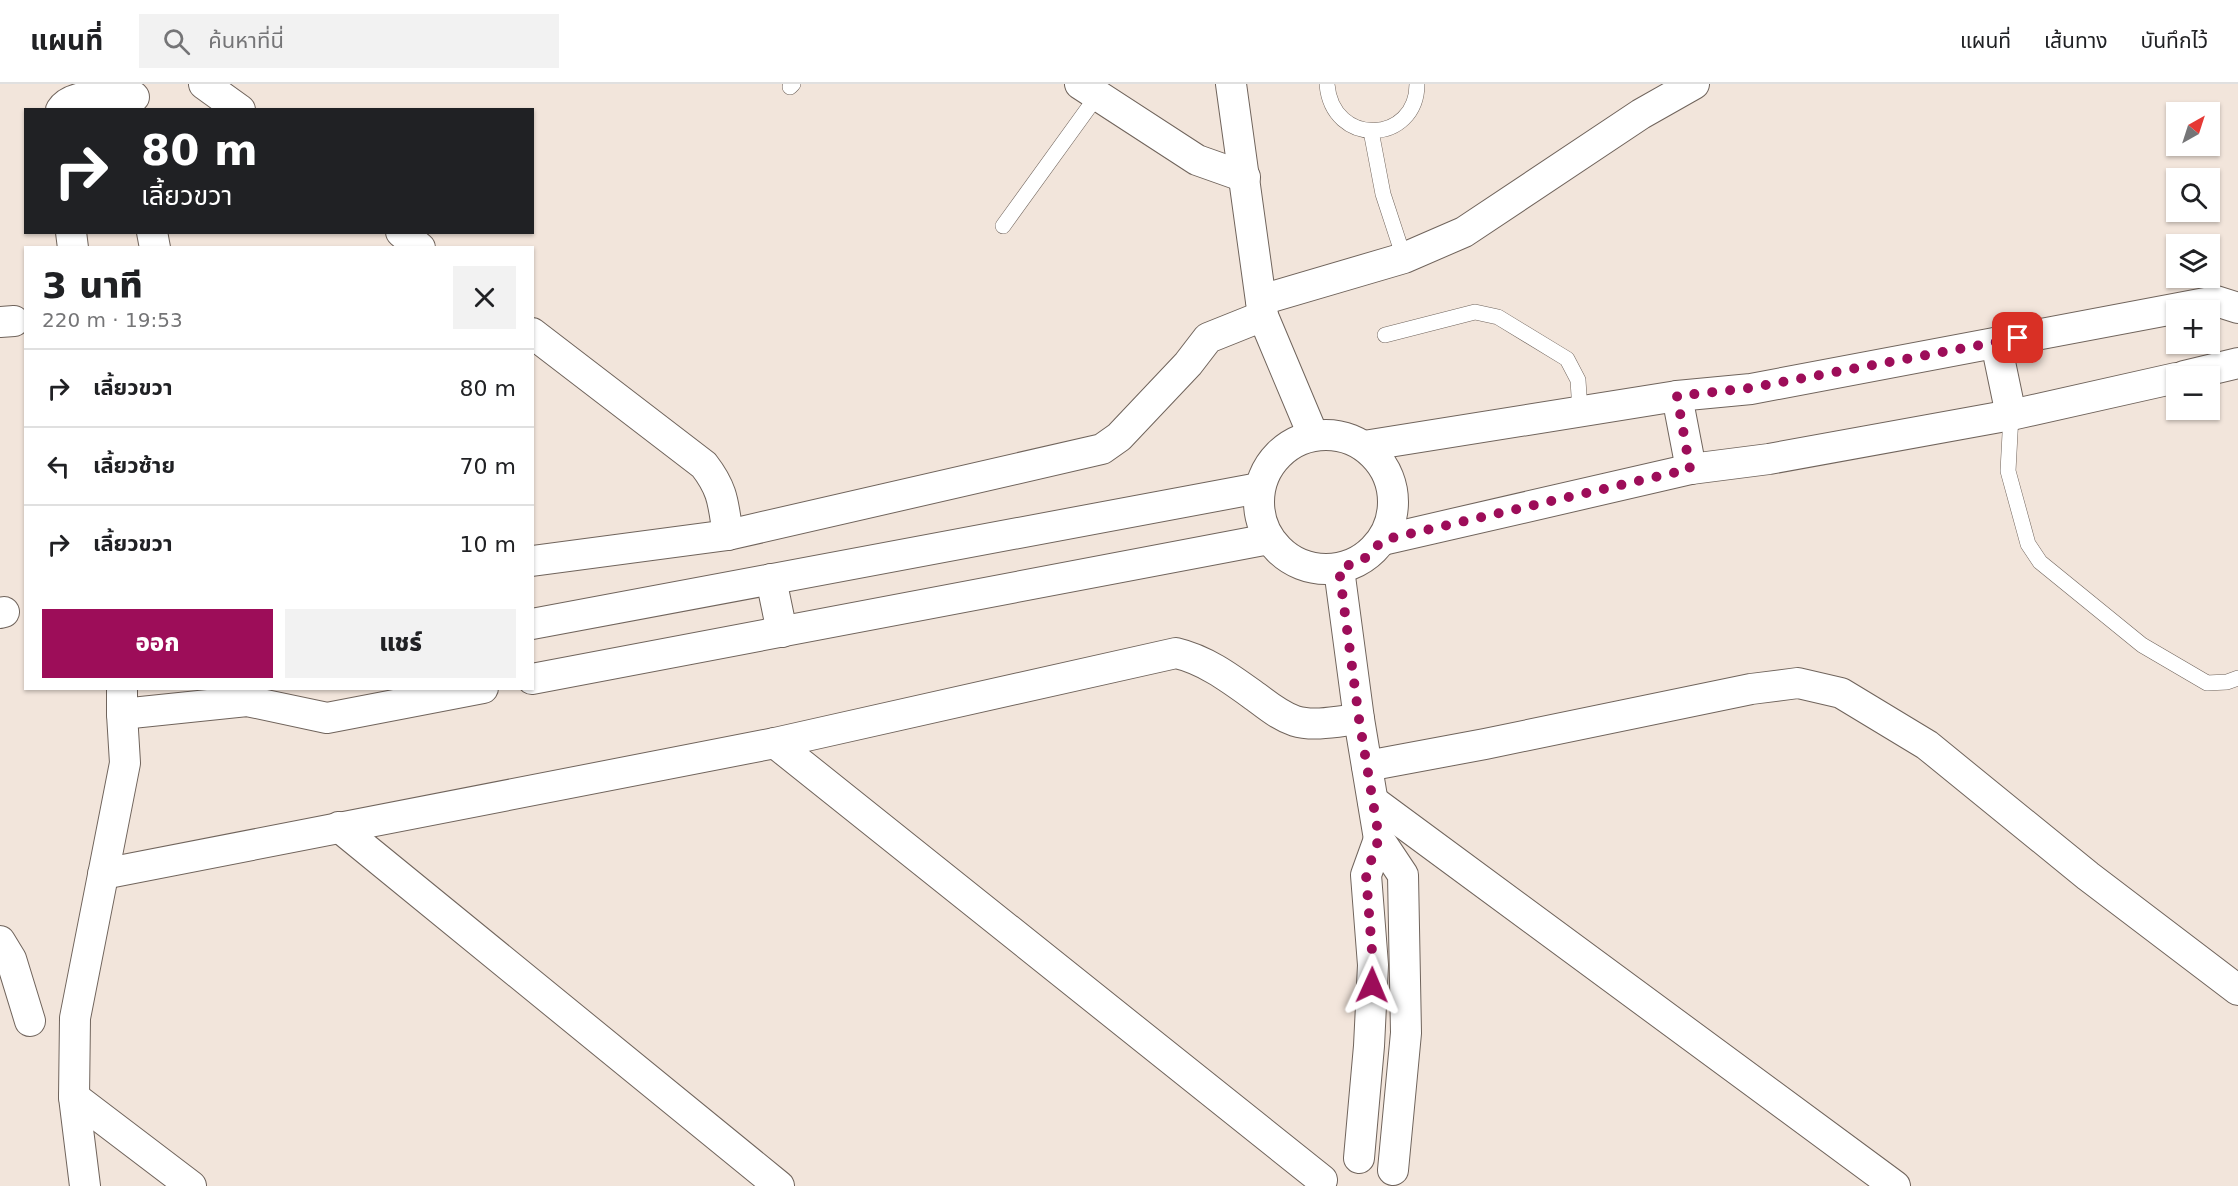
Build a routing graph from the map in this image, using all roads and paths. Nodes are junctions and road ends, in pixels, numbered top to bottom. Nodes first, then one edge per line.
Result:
1 (204, 84) edge
2 (1231, 84) edge
3 (1326, 84) edge
4 (1417, 84) edge
5 (1694, 84) edge
6 (1089, 90) edge
7 (134, 97) edge
8 (63, 108) edge
9 (237, 108) edge
10 (1371, 131) junction
11 (1245, 177) junction
12 (1004, 226) dead end
13 (403, 234) edge
14 (418, 246) edge
15 (1404, 258) junction
16 (1262, 308) junction
17 (2238, 308) edge
18 (534, 335) edge
19 (1385, 335) dead end
20 (1996, 343) junction
21 (2238, 363) edge
22 (2220, 367) edge
23 (2166, 380) edge
24 (1677, 396) junction
25 (1580, 411) junction
26 (2011, 415) junction
27 (1313, 435) junction
28 (1364, 446) junction
29 (1690, 469) junction
30 (1259, 488) junction
31 (728, 535) junction
32 (1269, 539) junction
33 (1383, 540) junction
34 (534, 561) edge
35 (1339, 569) junction
36 (771, 579) junction
37 (534, 624) edge
38 (782, 632) junction
39 (2238, 678) edge
40 (534, 679) edge
41 (473, 690) edge
42 (259, 695) edge
43 (122, 701) edge
44 (1359, 719) junction
45 (775, 743) junction
46 (1367, 766) junction
47 (1373, 801) junction
48 (339, 827) junction
49 (1379, 838) junction
50 (103, 874) junction
51 (0, 941) edge
52 (2238, 990) edge
53 (30, 1021) dead end
54 (74, 1097) junction
55 (1359, 1158) junction
56 (1399, 1178) edge
57 (1321, 1183) edge
58 (85, 1186) edge
59 (191, 1186) edge
60 (779, 1186) edge
61 (1895, 1186) edge

1 - 9 street
2 - 11 street
3 - 10 lane
4 - 10 lane
5 - 15 street
6 - 11 street
6 - 12 lane
7 - 8 street
10 - 15 lane
11 - 16 street
13 - 14 street
15 - 16 street
16 - 27 street
16 - 31 street
17 - 20 street
18 - 31 street
19 - 25 lane
20 - 24 street
20 - 26 street
21 - 22 street
23 - 26 street
24 - 25 street
24 - 29 street
25 - 28 street
26 - 29 street
26 - 39 lane
27 - 28 street
27 - 30 street
28 - 33 street
29 - 33 street
30 - 32 street
30 - 36 street
31 - 34 street
32 - 35 street
32 - 38 street
33 - 35 street
35 - 44 street
36 - 37 street
36 - 38 street
38 - 40 street
41 - 42 street
42 - 43 street
43 - 50 street
44 - 45 street
44 - 46 street
45 - 48 street
45 - 57 street
46 - 47 street
46 - 52 street
47 - 49 street
47 - 61 street
48 - 50 street
48 - 60 street
49 - 55 street
49 - 56 street
50 - 54 street
51 - 53 street
54 - 58 street
54 - 59 street
55 - 56 street
55 - 57 street

